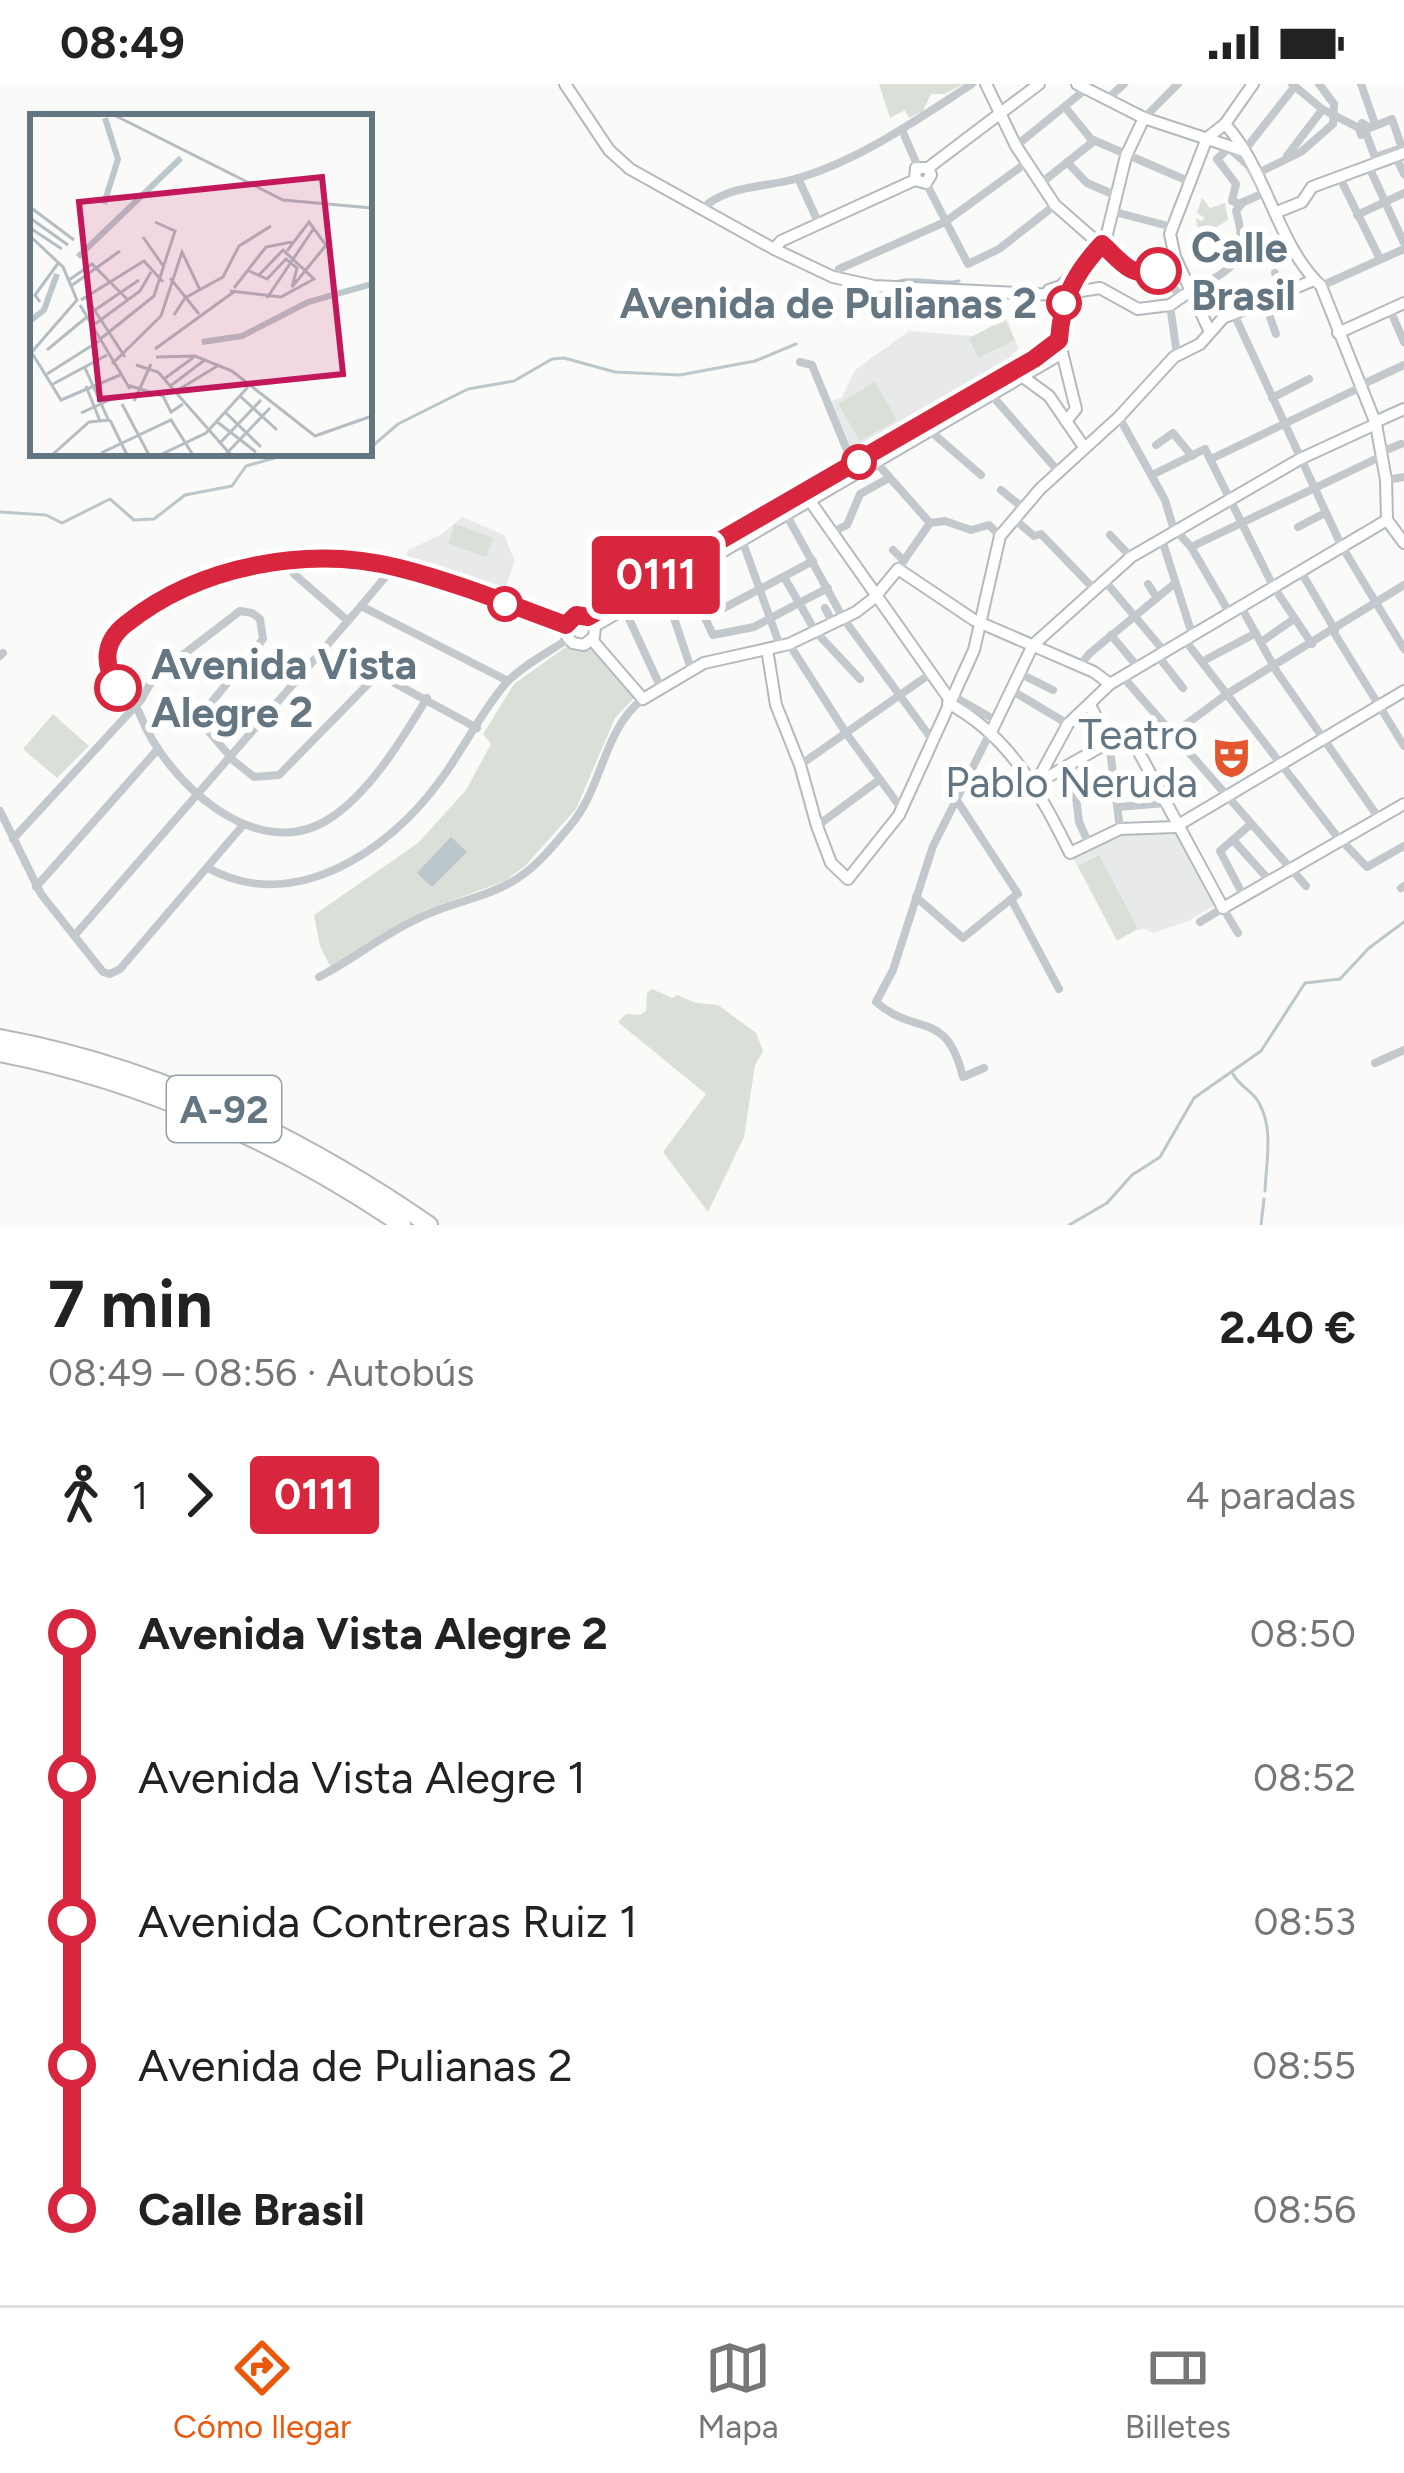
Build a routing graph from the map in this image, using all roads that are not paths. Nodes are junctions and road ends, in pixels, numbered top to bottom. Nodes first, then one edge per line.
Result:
1 (566, 84) edge
2 (972, 84) edge
3 (986, 84) edge
4 (1039, 84) edge
5 (1124, 84) edge
6 (1178, 84) edge
7 (1361, 84) edge
8 (1250, 85) edge
9 (1294, 85) edge
10 (1323, 85) edge
11 (1081, 86) edge
12 (1106, 100) junction
13 (1065, 107) junction
14 (1322, 109) junction
15 (1336, 116) junction
16 (1000, 117) junction
17 (1144, 118) junction
18 (1225, 124) junction
19 (1375, 124) junction
20 (902, 130) junction
21 (1207, 138) junction
22 (1094, 141) junction
23 (1016, 146) junction
24 (1244, 151) junction
25 (1400, 154) edge
26 (1126, 156) junction
27 (1288, 156) junction
28 (1066, 162) junction
29 (1026, 163) junction
30 (1370, 165) junction
31 (1258, 173) junction
32 (922, 174) junction
33 (1404, 174) edge
34 (1340, 176) junction
35 (798, 178) junction
36 (1188, 181) junction
37 (1040, 184) junction
38 (1265, 192) junction
39 (1404, 193) edge
40 (1118, 196) junction
41 (1385, 202) junction
42 (1055, 206) junction
43 (1238, 207) junction
44 (701, 209) junction
45 (1115, 212) junction
46 (1277, 212) junction
47 (1357, 215) junction
48 (945, 222) junction
49 (819, 224) junction
50 (1172, 227) junction
51 (1102, 244) junction
52 (1404, 246) edge
53 (774, 249) junction
54 (1380, 260) junction
55 (1180, 266) junction
56 (839, 268) dead end
57 (1275, 273) dead end
58 (1317, 283) junction
59 (986, 292) junction
60 (1060, 292) junction
61 (1187, 293) junction
62 (1284, 295) junction
63 (1265, 303) junction
64 (1404, 303) edge
65 (1170, 305) junction
66 (1390, 309) junction
67 (1234, 314) junction
68 (917, 316) dead end
69 (1210, 332) junction
70 (1338, 333) junction
71 (1276, 334) dead end
72 (1059, 340) junction
73 (1404, 342) edge
74 (1061, 354) junction
75 (1177, 356) junction
76 (800, 362) dead end
77 (1404, 365) edge
78 (1023, 377) junction
79 (1309, 379) dead end
80 (1361, 386) junction
81 (989, 393) junction
82 (1272, 398) junction
83 (1404, 410) edge
84 (1119, 417) junction
85 (1066, 421) junction
86 (1375, 423) junction
87 (1284, 424) junction
88 (928, 429) junction
89 (1401, 444) dead end
90 (1156, 445) dead end
91 (1084, 446) junction
92 (1382, 454) junction
93 (1192, 456) junction
94 (874, 459) junction
95 (1211, 459) junction
96 (1300, 459) junction
97 (853, 465) junction
98 (1058, 471) junction
99 (981, 475) dead end
100 (1152, 475) junction
101 (1404, 477) edge
102 (889, 478) junction
103 (1386, 480) junction
104 (1314, 488) junction
105 (1001, 490) dead end
106 (807, 497) junction
107 (1230, 502) junction
108 (1023, 508) junction
109 (1325, 513) junction
110 (787, 514) junction
111 (1012, 518) junction
112 (1387, 520) junction
113 (930, 523) junction
114 (1240, 523) junction
115 (1298, 527) dead end
116 (904, 532) dead end
117 (1176, 532) junction
118 (830, 533) junction
119 (740, 534) junction
120 (1110, 535) dead end
121 (1000, 536) junction
122 (1402, 536) edge
123 (1162, 540) junction
124 (915, 544) junction
125 (1341, 545) junction
126 (1191, 547) junction
127 (893, 550) dead end
128 (1131, 557) junction
129 (288, 562) junction
130 (813, 562) junction
131 (901, 565) junction
132 (389, 566) junction
133 (1300, 570) junction
134 (784, 577) junction
135 (662, 578) junction
136 (1099, 584) junction
137 (1148, 584) dead end
138 (1174, 584) junction
139 (1404, 585) edge
140 (1273, 586) junction
141 (827, 588) junction
142 (760, 589) junction
143 (874, 598) junction
144 (1157, 598) junction
145 (1377, 603) junction
146 (799, 604) junction
147 (361, 606) junction
148 (623, 607) junction
149 (825, 608) dead end
150 (1234, 608) junction
151 (1134, 616) junction
152 (770, 619) junction
153 (1295, 619) junction
154 (348, 621) junction
155 (591, 621) junction
156 (838, 621) junction
157 (981, 623) junction
158 (1334, 630) junction
159 (567, 632) junction
160 (815, 632) junction
161 (1111, 635) junction
162 (1188, 637) junction
163 (1258, 638) junction
164 (592, 640) junction
165 (1312, 644) junction
166 (1033, 645) junction
167 (779, 646) junction
168 (1404, 649) edge
169 (1161, 653) junction
170 (1208, 660) dead end
171 (1080, 665) junction
172 (1137, 666) junction
173 (1275, 667) junction
174 (691, 669) junction
175 (1019, 673) junction
176 (930, 674) junction
177 (1122, 676) junction
178 (860, 680) dead end
179 (508, 681) junction
180 (1110, 684) junction
181 (661, 688) junction
182 (1183, 688) dead end
183 (1011, 690) junction
184 (1052, 690) dead end
185 (1404, 691) edge
186 (1226, 694) junction
187 (898, 697) junction
188 (427, 698) junction
189 (643, 699) junction
190 (950, 700) junction
191 (134, 705) junction
192 (1090, 705) junction
193 (1381, 705) junction
194 (988, 716) dead end
195 (1068, 724) junction
196 (477, 728) junction
197 (991, 732) junction
198 (846, 734) junction
199 (1173, 734) junction
200 (931, 738) junction
201 (1322, 741) junction
202 (1109, 742) junction
203 (1135, 745) junction
204 (1404, 746) edge
205 (158, 749) junction
206 (231, 756) junction
207 (1072, 764) junction
208 (1282, 764) junction
209 (800, 765) junction
210 (879, 780) junction
211 (1036, 784) junction
212 (197, 796) junction
213 (1228, 797) junction
214 (958, 802) junction
215 (1166, 803) junction
216 (1404, 803) edge
217 (1118, 807) junction
218 (901, 808) junction
219 (0, 812) edge
220 (1372, 821) junction
221 (244, 824) junction
222 (1251, 824) junction
223 (1178, 825) junction
224 (818, 826) junction
225 (1120, 829) junction
226 (14, 839) junction
227 (1341, 839) junction
228 (1233, 840) junction
229 (1089, 844) junction
230 (1404, 846) edge
231 (208, 868) junction
232 (1289, 868) junction
233 (1269, 880) junction
234 (36, 886) junction
235 (1306, 886) dead end
236 (1243, 895) junction
237 (916, 897) junction
238 (1010, 899) junction
239 (1223, 908) junction
240 (1200, 922) dead end
241 (1238, 933) dead end
242 (75, 935) junction
243 (319, 976) dead end
244 (1059, 989) dead end
245 (0, 1038) edge
246 (1404, 1050) edge
247 (0, 1053) edge
248 (1375, 1064) dead end
249 (984, 1068) dead end
250 (402, 1225) edge
251 (429, 1225) edge

1 - 44 street
2 - 20 street
3 - 16 street
4 - 16 street
5 - 12 street
6 - 17 street
7 - 19 street
8 - 18 street
9 - 14 street
9 - 24 street
10 - 15 street
11 - 12 street
11 - 13 street
12 - 17 street
13 - 22 street
13 - 23 street
14 - 15 street
14 - 27 street
15 - 27 street
15 - 30 street
16 - 23 street
16 - 32 street
17 - 21 street
17 - 26 street
18 - 21 street
18 - 24 street
19 - 19 street
20 - 32 street
20 - 35 street
21 - 24 street
21 - 36 street
22 - 26 street
22 - 28 street
23 - 29 street
24 - 31 street
25 - 30 street
25 - 33 street
26 - 36 street
26 - 40 street
27 - 31 street
28 - 37 street
28 - 40 street
29 - 37 street
29 - 48 street
30 - 34 street
30 - 41 street
31 - 38 street
32 - 48 street
32 - 49 street
34 - 46 street
34 - 47 street
35 - 44 street
35 - 49 street
36 - 50 street
37 - 42 street
38 - 43 street
38 - 43 street
38 - 46 street
39 - 41 street
40 - 45 street
41 - 47 street
41 - 52 street
42 - 48 street
42 - 51 street
43 - 61 street
44 - 53 street
45 - 50 street
45 - 51 street
46 - 58 street
47 - 54 street
48 - 56 street
49 - 53 street
50 - 55 street
51 - 55 street
51 - 60 street
52 - 54 street
53 - 59 street
54 - 58 street
55 - 61 street
57 - 62 street
58 - 62 street
58 - 70 street
59 - 60 street
59 - 68 street
60 - 65 street
60 - 72 street
61 - 65 street
61 - 69 street
62 - 63 street
63 - 67 street
63 - 71 street
64 - 66 street
65 - 75 street
66 - 70 street
66 - 73 street
67 - 69 street
67 - 82 street
69 - 75 street
70 - 80 street
72 - 74 street
72 - 81 street
74 - 78 street
74 - 85 street
75 - 84 street
76 - 97 street
77 - 80 street
78 - 81 street
78 - 85 street
79 - 82 street
80 - 86 street
80 - 87 street
81 - 88 street
81 - 98 street
82 - 87 street
83 - 86 street
84 - 91 street
84 - 100 street
85 - 91 street
86 - 92 street
86 - 96 street
87 - 95 street
87 - 96 street
88 - 94 street
88 - 99 street
89 - 92 street
90 - 93 street
91 - 98 street
92 - 103 street
92 - 104 street
93 - 95 street
93 - 100 street
94 - 97 street
94 - 102 street
94 - 106 street
95 - 107 street
96 - 104 street
96 - 107 street
97 - 106 street
98 - 108 street
100 - 117 street
101 - 103 street
102 - 113 street
102 - 118 street
103 - 112 street
104 - 109 street
104 - 114 street
105 - 108 street
106 - 110 street
106 - 118 street
106 - 119 street
107 - 114 street
107 - 117 street
108 - 111 street
109 - 115 street
109 - 125 street
110 - 119 street
110 - 130 street
111 - 121 street
111 - 136 street
112 - 122 street
112 - 125 street
113 - 121 street
113 - 124 street
114 - 126 street
114 - 140 street
116 - 124 street
117 - 123 street
117 - 126 street
118 - 143 street
119 - 135 street
119 - 142 street
120 - 128 street
121 - 157 street
123 - 128 street
123 - 138 street
124 - 131 street
125 - 133 street
125 - 145 street
126 - 150 street
127 - 131 street
128 - 136 street
129 - 132 street
129 - 154 street
129 - 191 street
130 - 134 street
130 - 141 street
131 - 143 street
131 - 157 street
132 - 147 street
132 - 159 street
133 - 140 street
133 - 158 street
134 - 142 street
134 - 146 street
135 - 148 street
135 - 155 street
135 - 174 street
136 - 151 street
136 - 166 street
137 - 144 street
138 - 144 street
138 - 162 street
139 - 145 street
140 - 150 street
140 - 153 street
141 - 146 street
141 - 156 street
142 - 152 street
142 - 152 street
143 - 156 street
143 - 176 street
144 - 151 street
145 - 158 street
145 - 168 street
146 - 152 street
146 - 160 street
147 - 154 street
147 - 179 street
148 - 155 street
148 - 181 street
149 - 156 street
150 - 162 street
150 - 163 street
151 - 161 street
151 - 169 street
152 - 167 street
153 - 163 street
153 - 165 street
154 - 206 street
155 - 159 street
155 - 164 street
156 - 160 street
156 - 187 street
157 - 166 street
157 - 190 street
158 - 165 street
158 - 193 street
159 - 164 street
159 - 179 street
160 - 167 street
160 - 178 street
161 - 171 street
161 - 172 street
162 - 169 street
162 - 186 street
163 - 170 street
163 - 173 street
164 - 189 street
165 - 173 street
166 - 171 street
166 - 175 street
167 - 174 street
167 - 198 street
167 - 209 street
169 - 172 street
169 - 182 street
171 - 180 street
172 - 177 street
173 - 186 street
173 - 201 street
174 - 181 street
175 - 183 street
175 - 184 street
176 - 187 street
176 - 190 street
177 - 180 street
177 - 199 street
179 - 196 street
180 - 192 street
181 - 189 street
183 - 195 street
183 - 197 street
185 - 193 street
186 - 199 street
186 - 208 street
187 - 198 street
187 - 200 street
188 - 196 street
188 - 206 street
188 - 221 street
189 - 243 street
190 - 194 street
190 - 197 street
190 - 200 street
191 - 205 street
191 - 206 street
191 - 226 street
192 - 195 street
192 - 202 street
193 - 201 street
193 - 204 street
195 - 211 street
196 - 231 street
197 - 211 street
197 - 214 street
198 - 209 street
198 - 210 street
199 - 203 street
199 - 213 street
200 - 218 street
201 - 208 street
201 - 220 street
202 - 203 street
202 - 207 street
202 - 217 street
203 - 215 street
205 - 212 street
205 - 234 street
206 - 212 street
207 - 211 street
207 - 229 street
208 - 213 street
208 - 227 street
209 - 224 street
210 - 218 street
210 - 224 street
211 - 229 street
212 - 221 street
212 - 242 street
213 - 222 street
213 - 223 street
214 - 237 street
214 - 238 street
215 - 217 street
215 - 223 street
216 - 220 street
217 - 225 street
218 - 224 street
219 - 226 street
220 - 227 street
221 - 231 street
222 - 228 street
222 - 232 street
223 - 225 street
223 - 239 street
225 - 229 street
226 - 234 street
227 - 230 street
227 - 232 street
228 - 233 street
228 - 236 street
231 - 242 street
232 - 233 street
232 - 235 street
233 - 236 street
234 - 242 street
236 - 239 street
237 - 238 street
237 - 249 street
238 - 244 street
239 - 240 street
239 - 241 street
245 - 251 highway, A-92
246 - 248 street
247 - 250 highway, A-92

